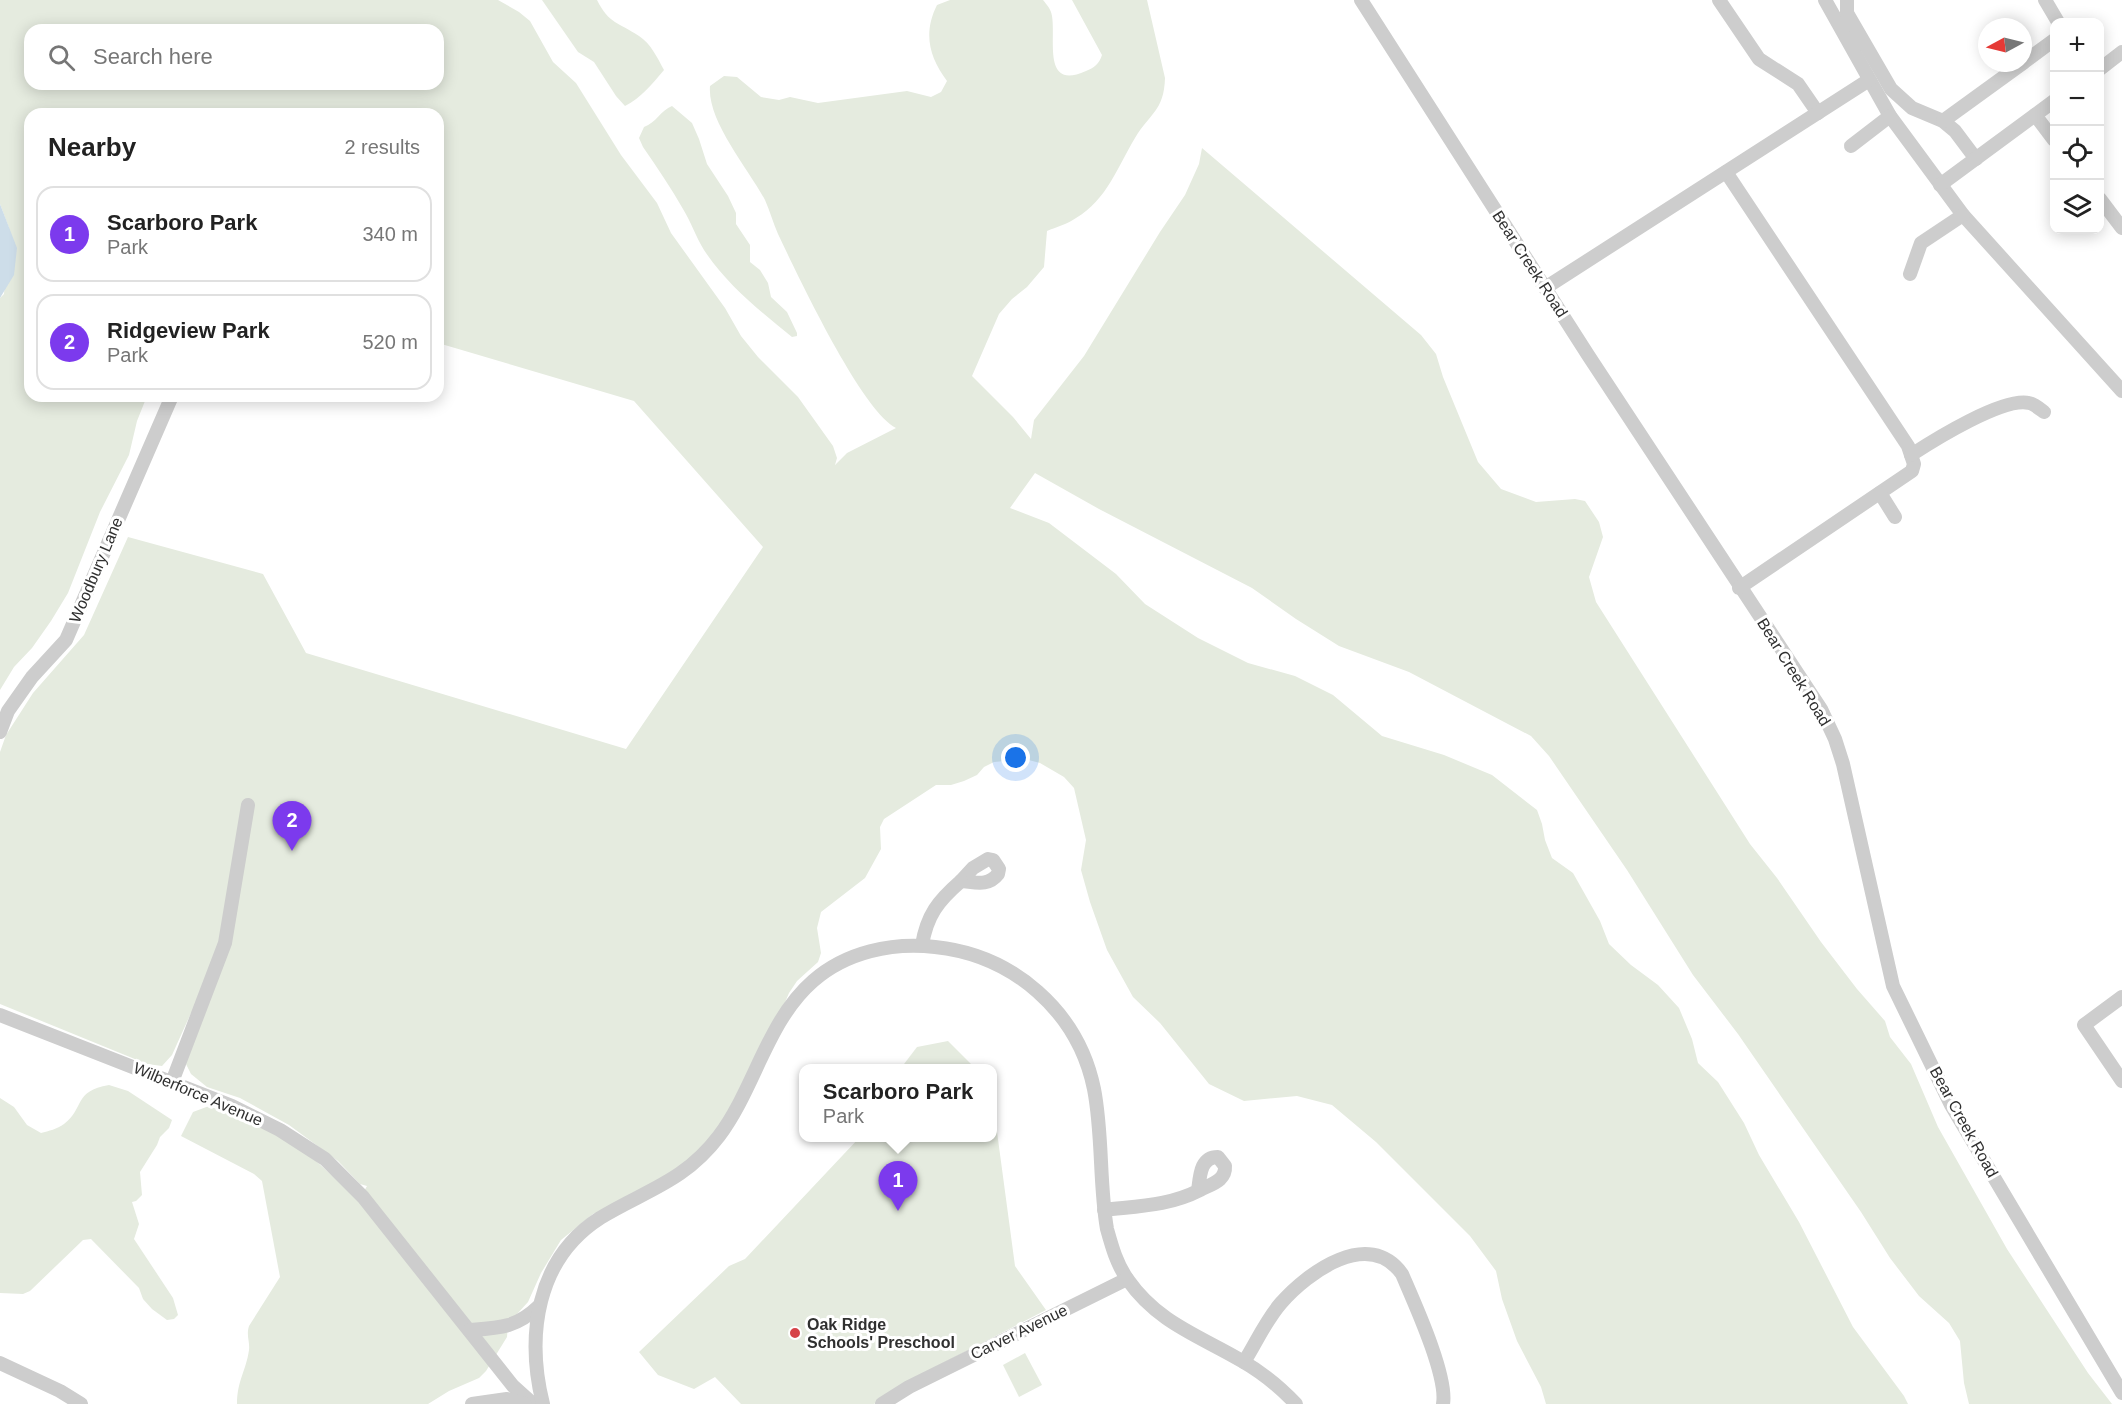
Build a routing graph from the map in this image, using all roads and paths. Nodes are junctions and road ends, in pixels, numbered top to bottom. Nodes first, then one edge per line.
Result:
1 (1361, 0) edge
2 (1719, 0) edge
3 (1825, 0) edge
4 (1847, 0) edge
5 (2044, 0) edge
6 (2055, 18) edge
7 (2050, 44) edge
8 (2122, 52) edge
9 (2032, 57) edge
10 (2104, 66) edge
11 (2011, 72) edge
12 (1869, 80) junction
13 (2050, 104) edge
14 (1818, 113) junction
15 (2035, 115) junction
16 (1890, 116) junction
17 (1943, 121) junction
18 (2050, 134) edge
19 (1851, 146) dead end
20 (1976, 159) junction
21 (1726, 172) junction
22 (1940, 185) junction
23 (2104, 204) edge
24 (1963, 215) junction
25 (2122, 228) edge
26 (1910, 274) dead end
27 (1545, 288) junction
28 (2122, 391) edge
29 (169, 402) edge
30 (2044, 412) dead end
31 (1911, 455) junction
32 (1880, 493) junction
33 (1895, 517) dead end
34 (1739, 588) junction
35 (0, 732) edge
36 (248, 805) dead end
37 (961, 881) dead end
38 (922, 945) junction
39 (2122, 997) edge
40 (0, 1015) edge
41 (2122, 1081) edge
42 (172, 1082) junction
43 (1198, 1191) dead end
44 (1104, 1210) junction
45 (1126, 1278) junction
46 (539, 1306) junction
47 (469, 1330) junction
48 (1244, 1362) junction
49 (0, 1363) edge
50 (2122, 1393) edge
51 (81, 1404) edge
52 (472, 1404) edge
53 (525, 1404) edge
54 (533, 1404) edge
55 (543, 1404) edge
56 (882, 1404) edge
57 (1296, 1404) edge
58 (1443, 1404) edge

1 - 27 street, Bear Creek Road
2 - 14 street
3 - 12 street
4 - 17 street
5 - 6 street
7 - 9 street
8 - 10 street
11 - 17 street
12 - 14 street
12 - 16 street
13 - 15 street
14 - 21 street
15 - 18 street
15 - 20 street
16 - 19 street
16 - 22 street
17 - 20 street
20 - 22 street
21 - 27 street
21 - 31 street
22 - 24 street
23 - 25 street
24 - 26 street
24 - 28 street
27 - 34 street, Bear Creek Road
29 - 35 street, Woodbury Lane
30 - 31 street
31 - 32 street
32 - 33 street
32 - 34 street
34 - 50 street, Bear Creek Road
36 - 42 street
37 - 38 street
38 - 44 street
38 - 46 street
39 - 41 street
40 - 42 street, Wilberforce Avenue
42 - 47 street, Wilberforce Avenue
43 - 44 street
44 - 45 street
45 - 48 street
45 - 56 street, Carver Avenue
46 - 47 street
46 - 55 street
47 - 54 street, Wilberforce Avenue
48 - 57 street
48 - 58 street
49 - 51 street
52 - 53 street

